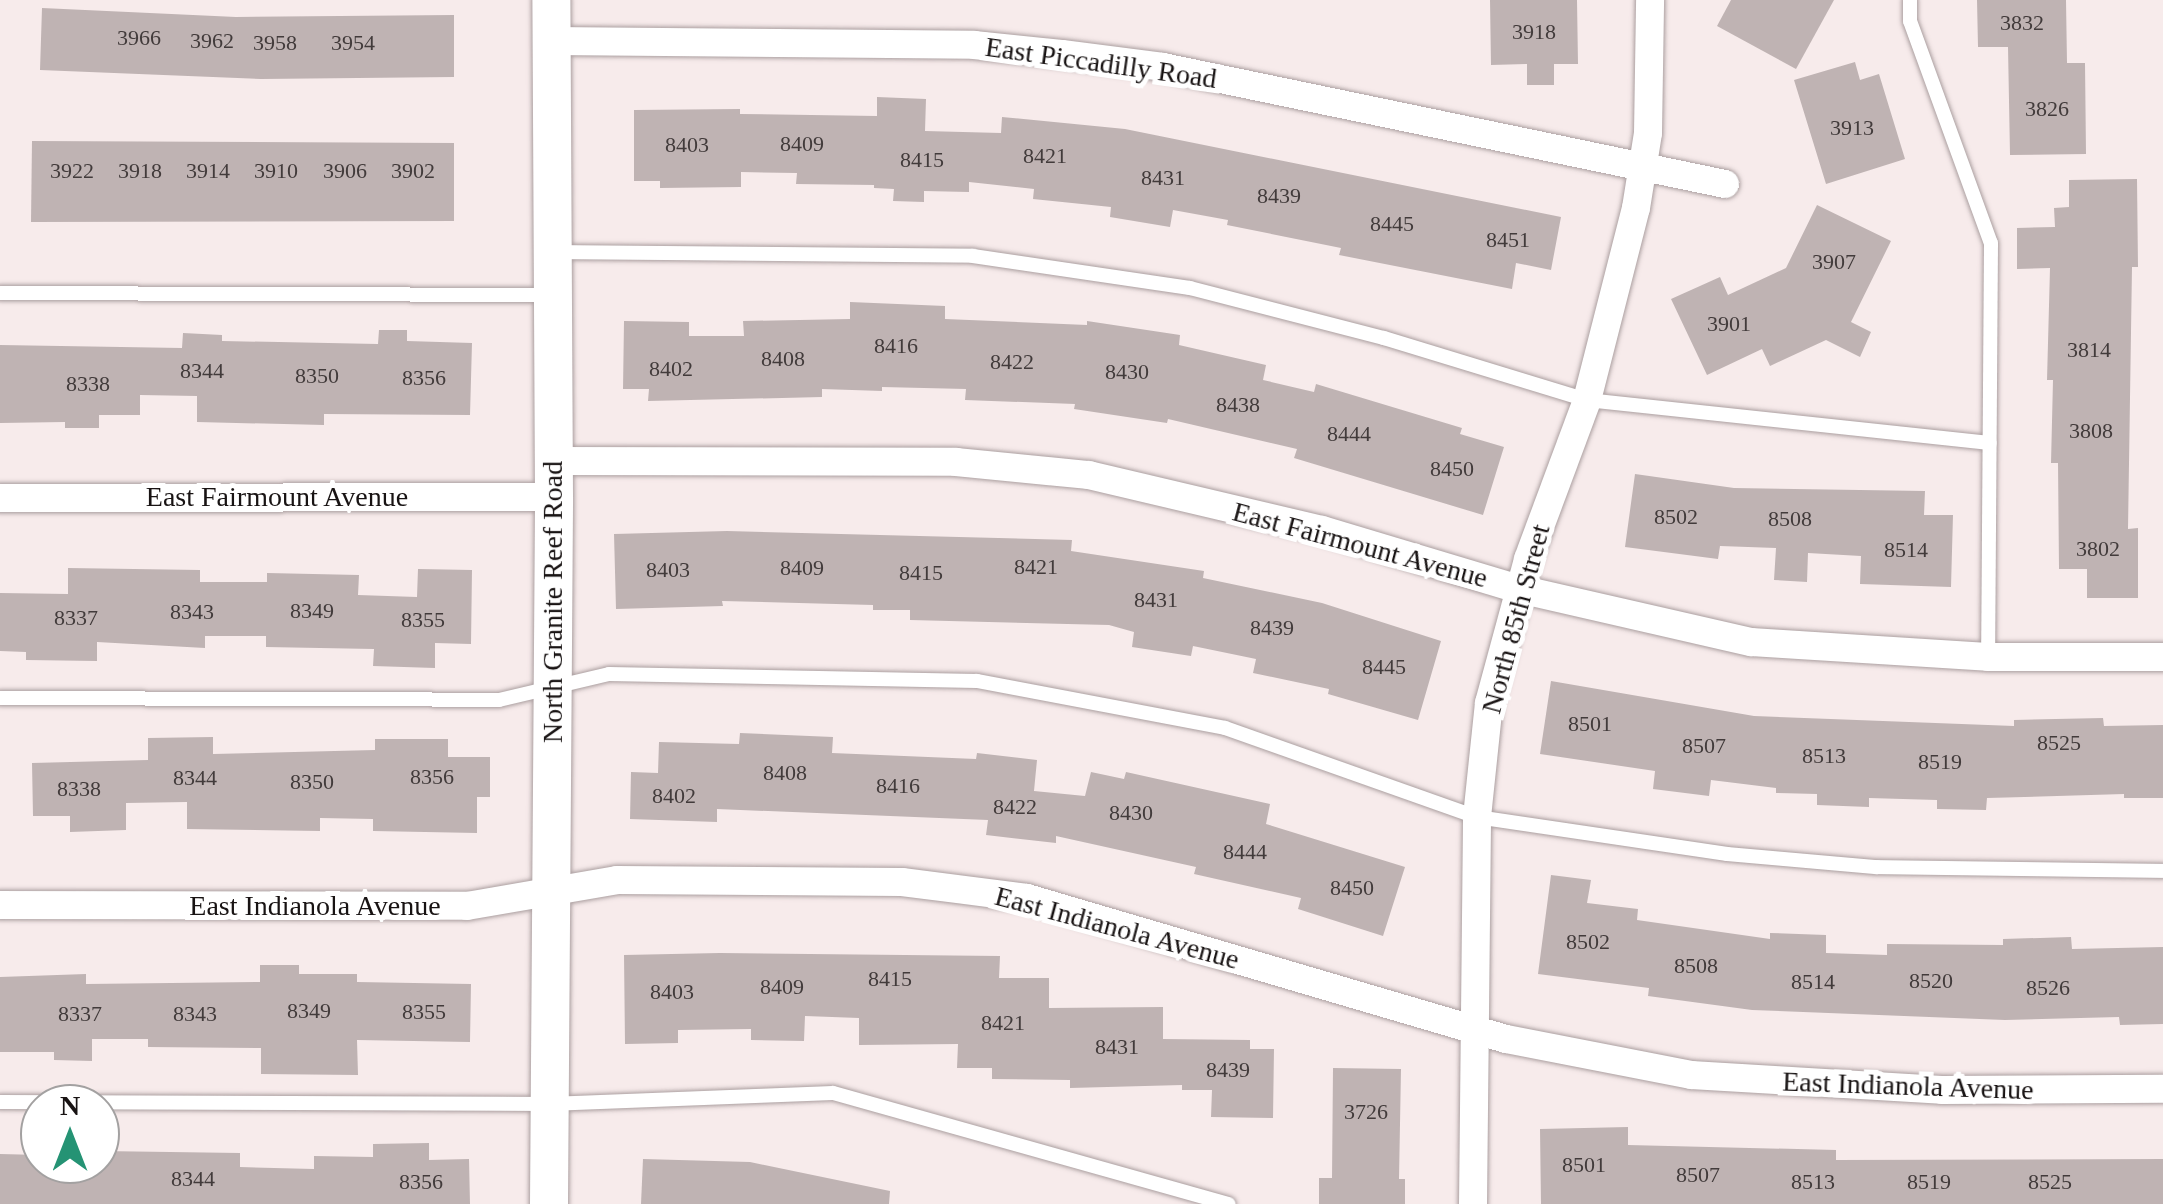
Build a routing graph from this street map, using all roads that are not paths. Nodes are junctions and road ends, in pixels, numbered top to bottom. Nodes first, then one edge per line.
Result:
1 (551, 0) edge
2 (1650, 0) edge
3 (1910, 0) edge
4 (551, 42) junction
5 (1642, 168) junction
6 (1725, 184) dead end
7 (552, 252) junction
8 (0, 293) edge
9 (552, 295) junction
10 (1588, 400) junction
11 (1990, 443) junction
12 (554, 479) junction
13 (0, 498) edge
14 (1519, 589) junction
15 (1988, 657) junction
16 (2163, 657) edge
17 (552, 687) junction
18 (0, 698) edge
19 (1478, 817) junction
20 (2163, 871) edge
21 (551, 892) junction
22 (0, 905) edge
23 (1474, 1030) junction
24 (2163, 1089) edge
25 (0, 1102) edge
26 (549, 1104) junction
27 (549, 1204) edge
28 (1228, 1204) edge
29 (1473, 1204) edge

1 - 4 street, North Granite Reef Road
2 - 5 street, North 85th Street
3 - 11 lane
4 - 5 street, East Piccadilly Road
4 - 7 street, North Granite Reef Road
5 - 6 street
5 - 10 street, North 85th Street
7 - 9 street, North Granite Reef Road
7 - 10 lane
8 - 9 lane
9 - 12 street, North Granite Reef Road
10 - 11 lane
10 - 14 street, North 85th Street
11 - 15 lane
12 - 13 street, East Fairmount Avenue
12 - 14 street, East Fairmount Avenue
12 - 17 street, North Granite Reef Road
14 - 15 street, East Fairmount Avenue
14 - 19 street, North 85th Street
15 - 16 street, East Fairmount Avenue
17 - 18 lane
17 - 19 lane
17 - 21 street, North Granite Reef Road
19 - 20 lane
19 - 23 street, North 85th Street
21 - 22 street, East Indianola Avenue
21 - 23 street, East Indianola Avenue
21 - 26 street, North Granite Reef Road
23 - 24 street, East Indianola Avenue
23 - 29 street, North 85th Street
25 - 26 lane
26 - 27 street, North Granite Reef Road
26 - 28 lane

